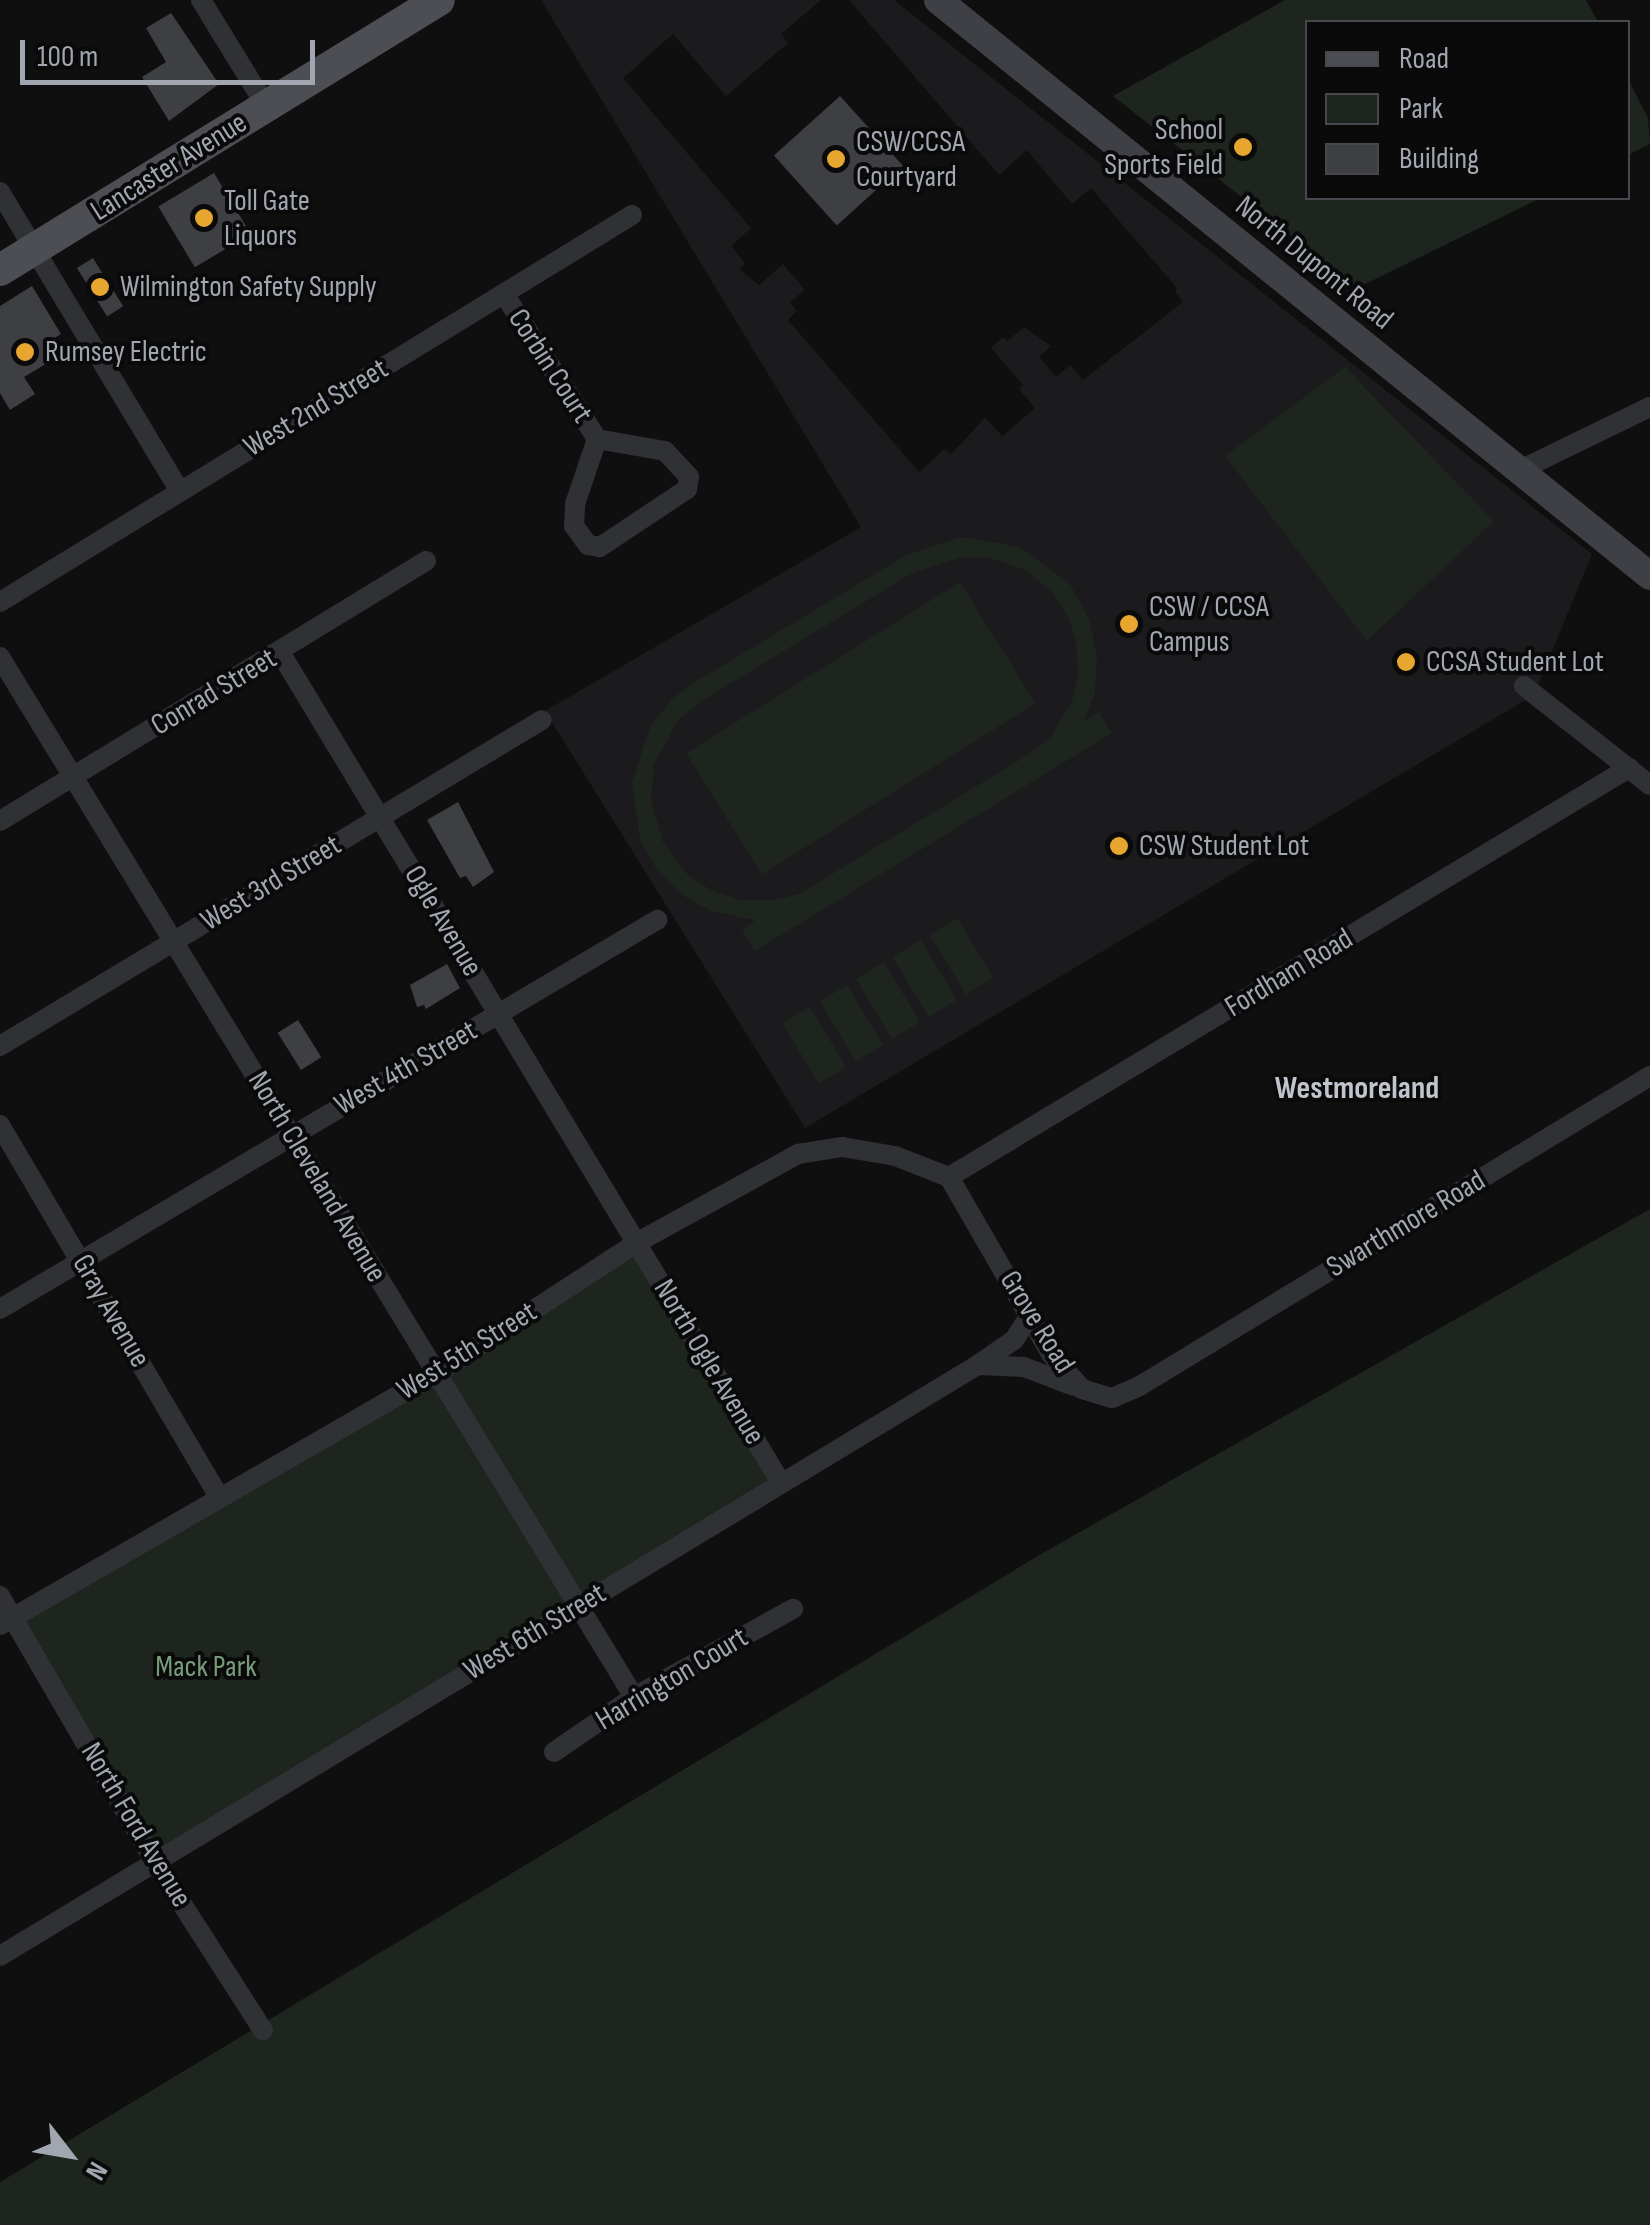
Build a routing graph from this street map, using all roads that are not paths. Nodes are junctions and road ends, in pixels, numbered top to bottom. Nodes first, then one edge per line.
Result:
1 (201, 0) edge
2 (438, 0) edge
3 (938, 0) edge
4 (391, 12) edge
5 (266, 106) junction
6 (0, 192) edge
7 (632, 215) dead end
8 (35, 248) junction
9 (0, 270) edge
10 (504, 294) junction
11 (1650, 407) edge
12 (596, 439) junction
13 (1518, 471) junction
14 (180, 491) junction
15 (426, 561) dead end
16 (1650, 576) edge
17 (0, 602) edge
18 (280, 652) junction
19 (0, 657) edge
20 (1524, 686) dead end
21 (542, 720) dead end
22 (1628, 768) junction
23 (73, 778) junction
24 (1650, 786) edge
25 (380, 817) junction
26 (0, 821) edge
27 (657, 920) dead end
28 (173, 942) junction
29 (500, 1014) junction
30 (0, 1046) edge
31 (1650, 1076) edge
32 (0, 1125) edge
33 (291, 1135) junction
34 (950, 1177) junction
35 (638, 1242) junction
36 (82, 1260) junction
37 (0, 1309) edge
38 (1031, 1314) junction
39 (976, 1366) junction
40 (437, 1373) junction
41 (1162, 1373) joint
42 (1082, 1389) junction
43 (781, 1483) junction
44 (220, 1498) junction
45 (0, 1596) edge
46 (579, 1606) junction
47 (792, 1608) dead end
48 (6, 1621) edge
49 (634, 1696) junction
50 (554, 1752) dead end
51 (156, 1862) junction
52 (0, 1956) edge
53 (264, 2030) dead end

1 - 5 street
2 - 4 main road, Lancaster Avenue
3 - 13 main road, North Dupont Road
4 - 5 main road, Lancaster Avenue
5 - 8 main road, Lancaster Avenue
6 - 8 street
7 - 10 street, West 2nd Street
8 - 9 main road, Lancaster Avenue
8 - 14 street
10 - 12 street, Corbin Court
10 - 14 street, West 2nd Street
11 - 13 street
12 - 12 street, Corbin Court
13 - 16 main road, North Dupont Road
14 - 17 street, West 2nd Street
15 - 18 street, Conrad Street
18 - 23 street, Conrad Street
18 - 25 street, Ogle Avenue
19 - 23 street, North Cleveland Avenue
20 - 22 street
21 - 25 street, West 3rd Street
22 - 24 street
22 - 34 street, Fordham Road
23 - 26 street, Conrad Street
23 - 28 street, North Cleveland Avenue
25 - 28 street, West 3rd Street
25 - 29 street, Ogle Avenue
27 - 29 street, West 4th Street
28 - 30 street, West 3rd Street
28 - 33 street, North Cleveland Avenue
29 - 33 street, West 4th Street
29 - 35 street, Ogle Avenue
31 - 41 street, Swarthmore Road
32 - 36 street, Gray Avenue
33 - 36 street, West 4th Street
33 - 40 street, North Cleveland Avenue
34 - 35 street, West 5th Street
34 - 38 street, Grove Road
35 - 40 street, West 5th Street
35 - 43 street, North Ogle Avenue
36 - 37 street, West 4th Street
36 - 44 street, Gray Avenue
38 - 39 street, West 6th Street
38 - 42 street, Grove Road
39 - 42 street
39 - 43 street, West 6th Street
40 - 44 street, West 5th Street
40 - 46 street, North Cleveland Avenue
41 - 42 street, Grove Road
43 - 46 street, West 6th Street
44 - 48 street, West 5th Street
45 - 48 street, North Ford Avenue
46 - 49 street, North Cleveland Avenue
46 - 51 street, West 6th Street
47 - 49 street, Harrington Court
48 - 51 street, North Ford Avenue
49 - 50 street, Harrington Court
51 - 52 street, West 6th Street
51 - 53 street, North Ford Avenue

